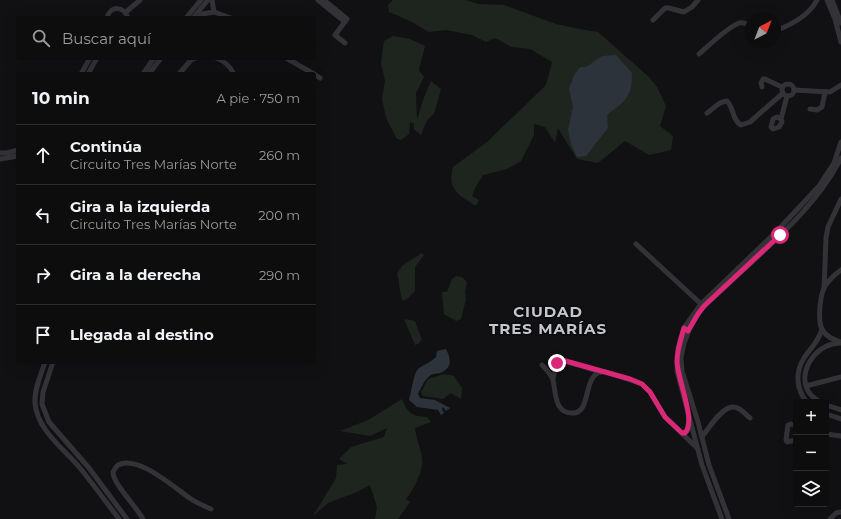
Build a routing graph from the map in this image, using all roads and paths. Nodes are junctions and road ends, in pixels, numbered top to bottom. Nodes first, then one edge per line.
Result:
1 (140, 0) edge
2 (201, 0) edge
3 (208, 0) edge
4 (212, 0) edge
5 (318, 0) edge
6 (324, 0) edge
7 (698, 0) edge
8 (817, 1) edge
9 (829, 1) edge
10 (214, 12) junction
11 (127, 15) edge
12 (108, 16) edge
13 (188, 16) edge
14 (194, 16) edge
15 (225, 16) edge
16 (653, 20) dead end
17 (345, 22) junction
18 (745, 23) edge
19 (841, 23) edge
20 (781, 28) edge
21 (840, 32) edge
22 (841, 42) edge
23 (345, 43) dead end
24 (699, 54) dead end
25 (89, 60) edge
26 (96, 60) edge
27 (153, 60) edge
28 (160, 60) edge
29 (191, 60) edge
30 (222, 60) edge
31 (290, 60) edge
32 (82, 72) edge
33 (89, 72) edge
34 (144, 72) edge
35 (150, 72) edge
36 (181, 72) edge
37 (233, 72) edge
38 (311, 72) edge
39 (316, 75) edge
40 (320, 78) dead end
41 (841, 85) edge
42 (762, 87) dead end
43 (794, 90) junction
44 (784, 92) junction
45 (825, 92) junction
46 (810, 109) dead end
47 (707, 113) dead end
48 (781, 119) dead end
49 (841, 142) edge
50 (16, 151) edge
51 (0, 153) edge
52 (16, 156) edge
53 (841, 158) edge
54 (0, 159) edge
55 (841, 199) edge
56 (779, 233) junction
57 (636, 244) dead end
58 (841, 270) edge
59 (824, 289) junction
60 (701, 304) junction
61 (686, 329) junction
62 (822, 329) junction
63 (841, 343) edge
64 (44, 364) edge
65 (52, 364) edge
66 (542, 365) dead end
67 (602, 372) junction
68 (841, 377) edge
69 (553, 379) junction
70 (806, 386) junction
71 (805, 399) edge
72 (816, 399) edge
73 (829, 406) edge
74 (840, 409) edge
75 (689, 414) junction
76 (750, 418) dead end
77 (838, 418) edge
78 (793, 425) edge
79 (682, 433) junction
80 (829, 434) edge
81 (841, 436) edge
82 (702, 437) junction
83 (793, 441) edge
84 (698, 449) junction
85 (210, 509) dead end
86 (841, 512) edge
87 (119, 519) edge
88 (127, 519) edge
89 (143, 519) edge
90 (722, 519) edge
91 (729, 519) edge
92 (830, 519) edge

1 - 11 street
2 - 13 street
3 - 14 street
4 - 10 street
5 - 17 street
6 - 17 street
7 - 16 street
8 - 9 street
8 - 20 street
9 - 19 street
9 - 21 street
10 - 14 street
10 - 15 street
11 - 12 street
17 - 23 street
18 - 24 street
21 - 22 street
25 - 32 street
26 - 33 street
27 - 34 street
28 - 35 street
29 - 36 street
30 - 37 street
31 - 38 street
39 - 40 street
41 - 45 street
42 - 44 street
43 - 44 street
43 - 44 street
43 - 45 street
44 - 47 street
44 - 48 street
45 - 46 street
49 - 56 street
50 - 51 street
52 - 54 street
53 - 56 street
55 - 59 street
56 - 60 street
56 - 61 street
57 - 60 street
58 - 59 street
59 - 62 street
60 - 61 street
61 - 75 street
61 - 82 street
62 - 63 street
62 - 71 street
63 - 70 street
64 - 87 street
65 - 88 street
66 - 69 street
67 - 69 street
67 - 69 street
67 - 79 street
68 - 70 street
70 - 72 street
73 - 74 street
74 - 77 street
75 - 79 street
75 - 84 street
76 - 82 street
78 - 83 street
79 - 84 street
80 - 81 street
82 - 91 street
84 - 90 street
85 - 89 street
86 - 92 street

